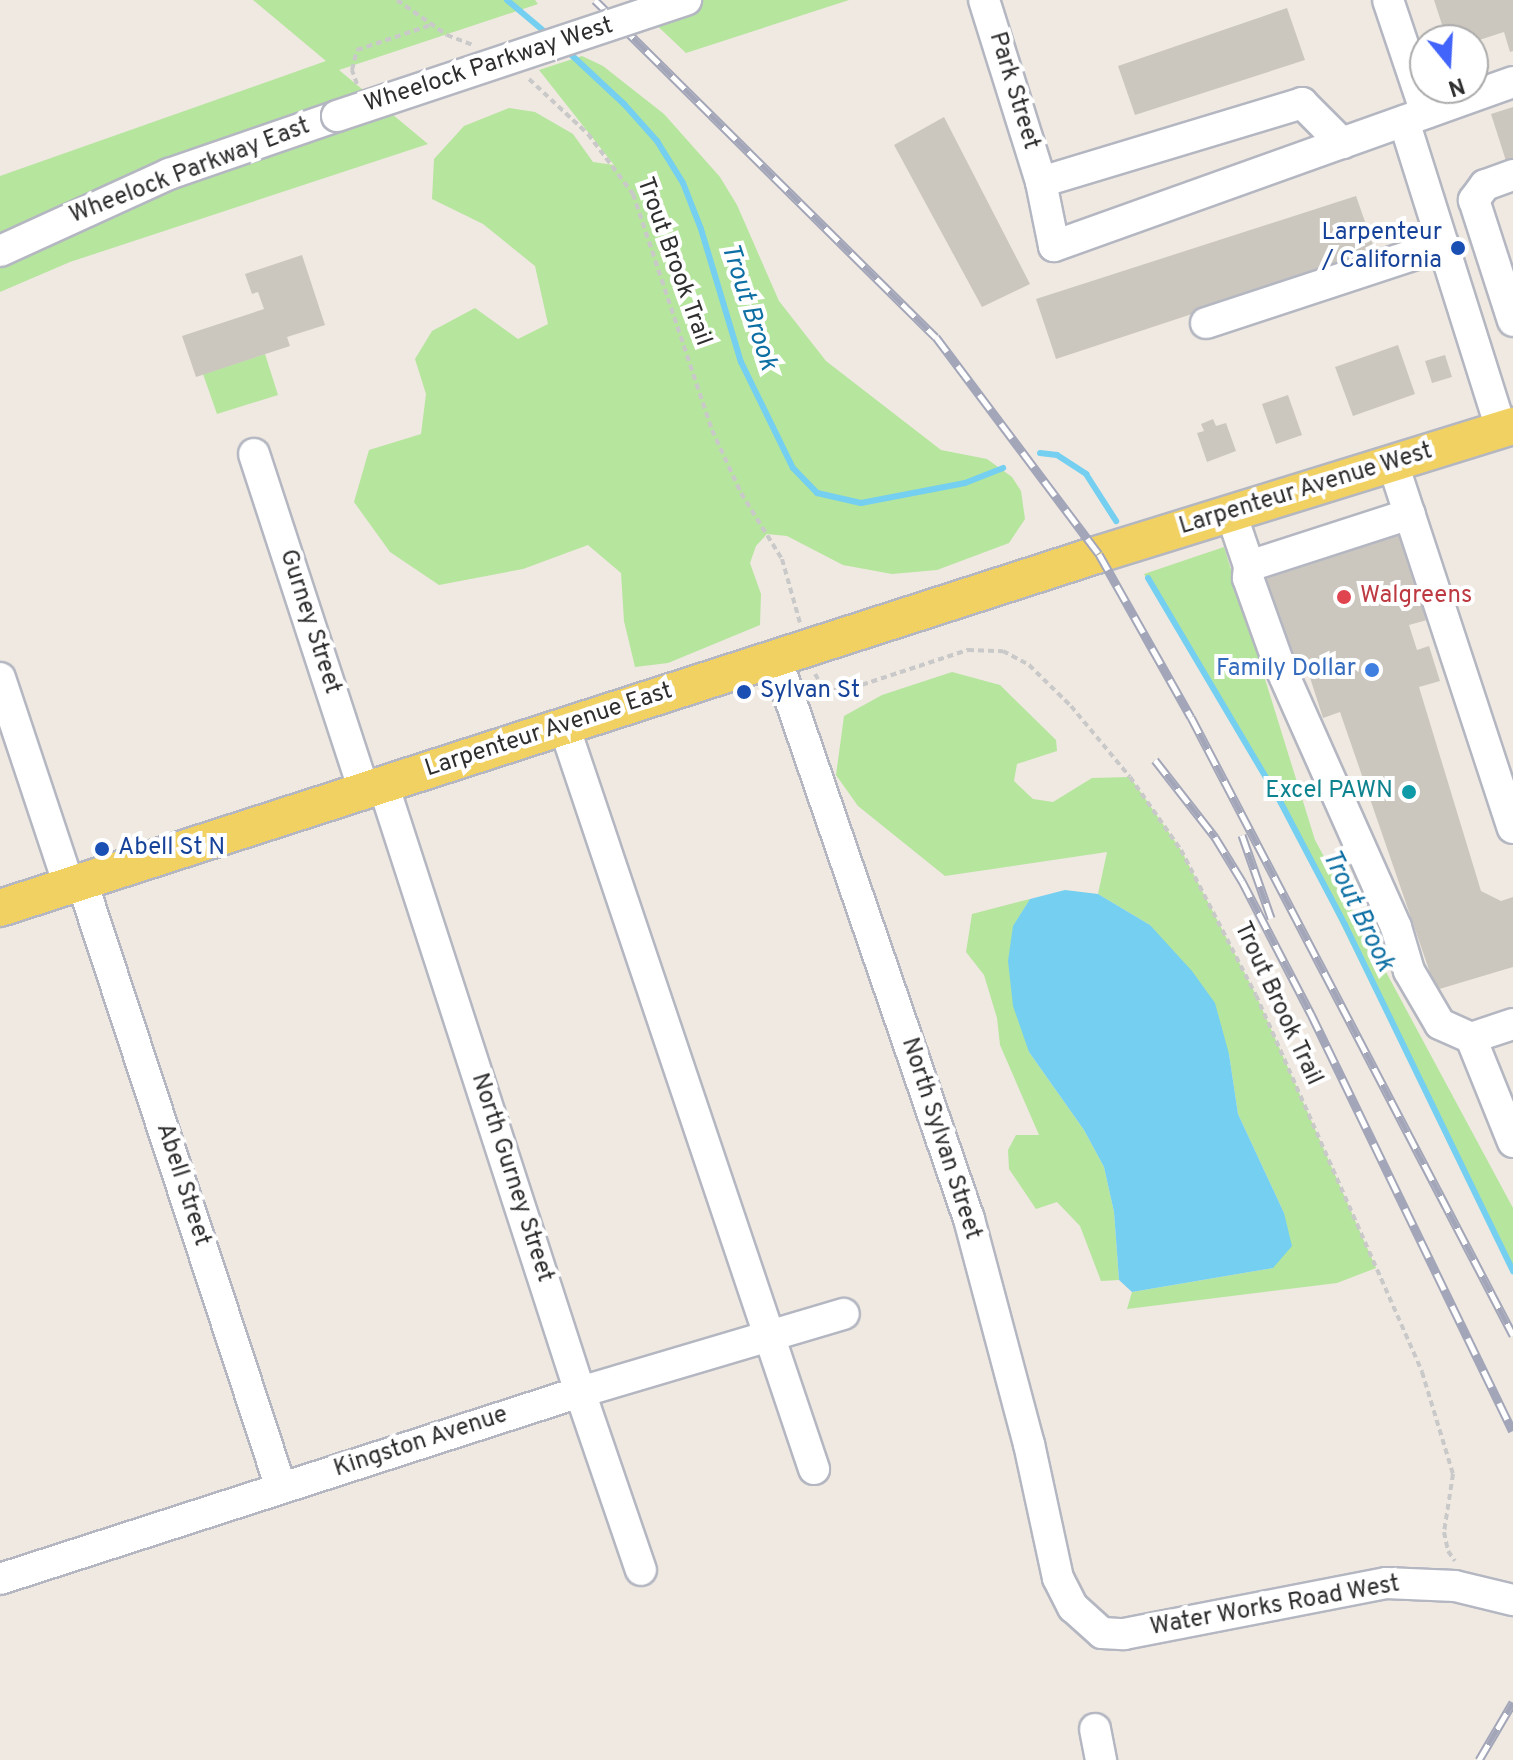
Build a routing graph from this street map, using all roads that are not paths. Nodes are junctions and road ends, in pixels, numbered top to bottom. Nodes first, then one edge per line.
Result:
1 (686, 0) edge
2 (984, 0) edge
3 (1388, 0) edge
4 (1513, 82) edge
5 (337, 116) joint
6 (1415, 117) junction
7 (1348, 141) junction
8 (1513, 175) edge
9 (1041, 182) junction
10 (1443, 245) junction
11 (0, 251) edge
12 (1513, 321) edge
13 (1206, 323) dead end
14 (1507, 428) edge
15 (254, 454) dead end
16 (1393, 464) junction
17 (1231, 513) junction
18 (1410, 514) junction
19 (1099, 554) joint
20 (1249, 566) junction
21 (776, 658) junction
22 (0, 678) edge
23 (564, 726) junction
24 (1502, 759) edge
25 (374, 788) junction
26 (1513, 828) edge
27 (75, 884) junction
28 (0, 908) edge
29 (1513, 1024) edge
30 (1471, 1038) junction
31 (1513, 1142) edge
32 (844, 1314) dead end
33 (769, 1336) junction
34 (580, 1392) junction
35 (814, 1469) dead end
36 (281, 1488) junction
37 (641, 1570) dead end
38 (0, 1579) edge
39 (1513, 1600) edge
40 (1087, 1623) joint
41 (1095, 1729) dead end
42 (1101, 1760) edge

1 - 5 street, Wheelock Parkway West, bridge
2 - 9 street, Park Street
3 - 6 street
4 - 6 street
5 - 11 street, Wheelock Parkway East
6 - 7 street
6 - 10 street
7 - 9 street
7 - 9 street, Park Street
8 - 12 street
10 - 13 street
10 - 14 street
14 - 16 main road, Larpenteur Avenue West
15 - 25 street, Gurney Street
16 - 17 main road, Larpenteur Avenue West
16 - 18 street
17 - 19 main road, Larpenteur Avenue West
17 - 20 street
18 - 20 street
18 - 24 street
19 - 21 main road, Larpenteur Avenue East
20 - 30 street
21 - 23 main road, Larpenteur Avenue East
21 - 40 street, North Sylvan Street
22 - 27 street, Abell Street
23 - 25 main road, Larpenteur Avenue East
23 - 33 street
24 - 26 street
25 - 27 main road, Larpenteur Avenue East
25 - 34 street, North Gurney Street
27 - 28 main road, Larpenteur Avenue East
27 - 36 street, Abell Street
29 - 30 street
30 - 31 street
32 - 33 street, Kingston Avenue
33 - 34 street, Kingston Avenue
33 - 35 street
34 - 36 street, Kingston Avenue
34 - 37 street, North Gurney Street
36 - 38 street, Kingston Avenue
39 - 40 street, Water Works Road West
41 - 42 street

